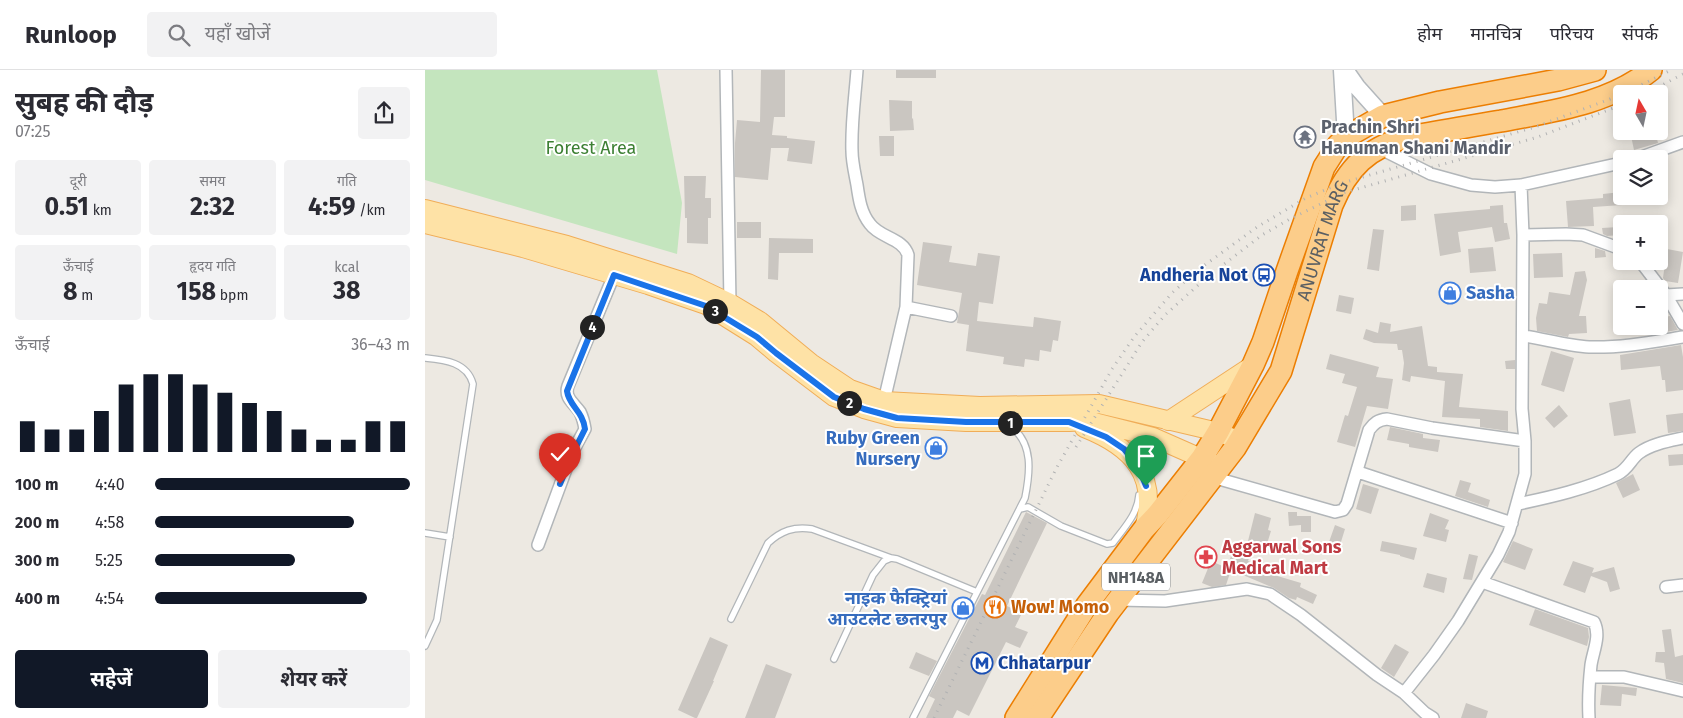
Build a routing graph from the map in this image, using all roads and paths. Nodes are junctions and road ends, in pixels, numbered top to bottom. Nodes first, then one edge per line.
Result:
1 (726, 70) edge
2 (857, 70) edge
3 (1341, 70) edge
4 (1345, 70) edge
5 (1595, 70) edge
6 (1651, 70) edge
7 (1383, 116) junction
8 (1347, 137) junction
9 (1683, 142) edge
10 (1379, 148) junction
11 (1661, 150) edge
12 (1613, 165) edge
13 (1521, 185) junction
14 (425, 209) edge
15 (425, 224) edge
16 (1523, 235) junction
17 (1613, 246) edge
18 (1647, 270) edge
19 (614, 275) junction
20 (1655, 280) edge
21 (1683, 294) edge
22 (1668, 295) edge
23 (1668, 298) edge
24 (730, 303) junction
25 (906, 307) junction
26 (951, 316) dead end
27 (1683, 324) edge
28 (1524, 336) junction
29 (1683, 337) edge
30 (425, 358) edge
31 (1253, 365) junction
32 (884, 401) junction
33 (1168, 421) junction
34 (1069, 422) junction
35 (1005, 423) junction
36 (1218, 432) junction
37 (1683, 438) edge
38 (1240, 441) junction
39 (1525, 441) junction
40 (1138, 466) junction
41 (1211, 468) junction
42 (1358, 472) junction
43 (1518, 504) junction
44 (1020, 509) junction
45 (1512, 522) junction
46 (1144, 528) junction
47 (425, 533) edge
48 (450, 537) junction
49 (538, 545) dead end
50 (891, 558) junction
51 (1482, 582) junction
52 (1683, 584) edge
53 (1666, 587) dead end
54 (977, 592) junction
55 (1118, 600) junction
56 (731, 619) dead end
57 (425, 646) edge
58 (834, 659) dead end
59 (1590, 676) junction
60 (1683, 691) edge
61 (1405, 692) junction
62 (1427, 716) edge
63 (913, 718) edge
64 (1016, 718) edge
65 (1038, 718) edge
66 (1589, 718) edge

1 - 24 street
2 - 25 street
3 - 8 street
4 - 7 street
5 - 7 highway, ANUVRAT MARG / NH148A
6 - 10 highway, ANUVRAT MARG / NH148A
7 - 8 highway, ANUVRAT MARG / NH148A
8 - 31 highway, ANUVRAT MARG / NH148A
9 - 11 street
10 - 13 street
10 - 38 highway, ANUVRAT MARG / NH148A
12 - 13 street
13 - 16 street
14 - 24 main road
15 - 19 main road
16 - 17 street
16 - 28 street
18 - 20 street
19 - 35 main road
19 - 49 street
21 - 22 street
23 - 27 street
24 - 32 main road
25 - 26 street
25 - 32 street
28 - 29 street
28 - 39 street
30 - 48 lane
31 - 33 main road
31 - 36 highway, ANUVRAT MARG / NH148A
32 - 33 main road
33 - 36 main road
34 - 35 main road
34 - 40 main road
34 - 41 main road
35 - 44 lane
36 - 38 main road
36 - 41 highway, ANUVRAT MARG / NH148A
37 - 43 street
38 - 41 highway, NH148A
39 - 42 street
39 - 43 street
40 - 44 lane
40 - 46 main road
41 - 42 street
41 - 46 highway, NH148A
41 - 55 highway, NH148A
42 - 45 street
43 - 45 street
44 - 54 lane
45 - 51 street
46 - 64 highway, NH148A
47 - 48 lane
48 - 57 lane
50 - 54 lane
50 - 56 lane
50 - 58 lane
51 - 59 street
51 - 61 street
52 - 53 street
54 - 63 lane
55 - 61 street
55 - 65 highway, NH148A
59 - 60 street
59 - 66 street
61 - 62 street

